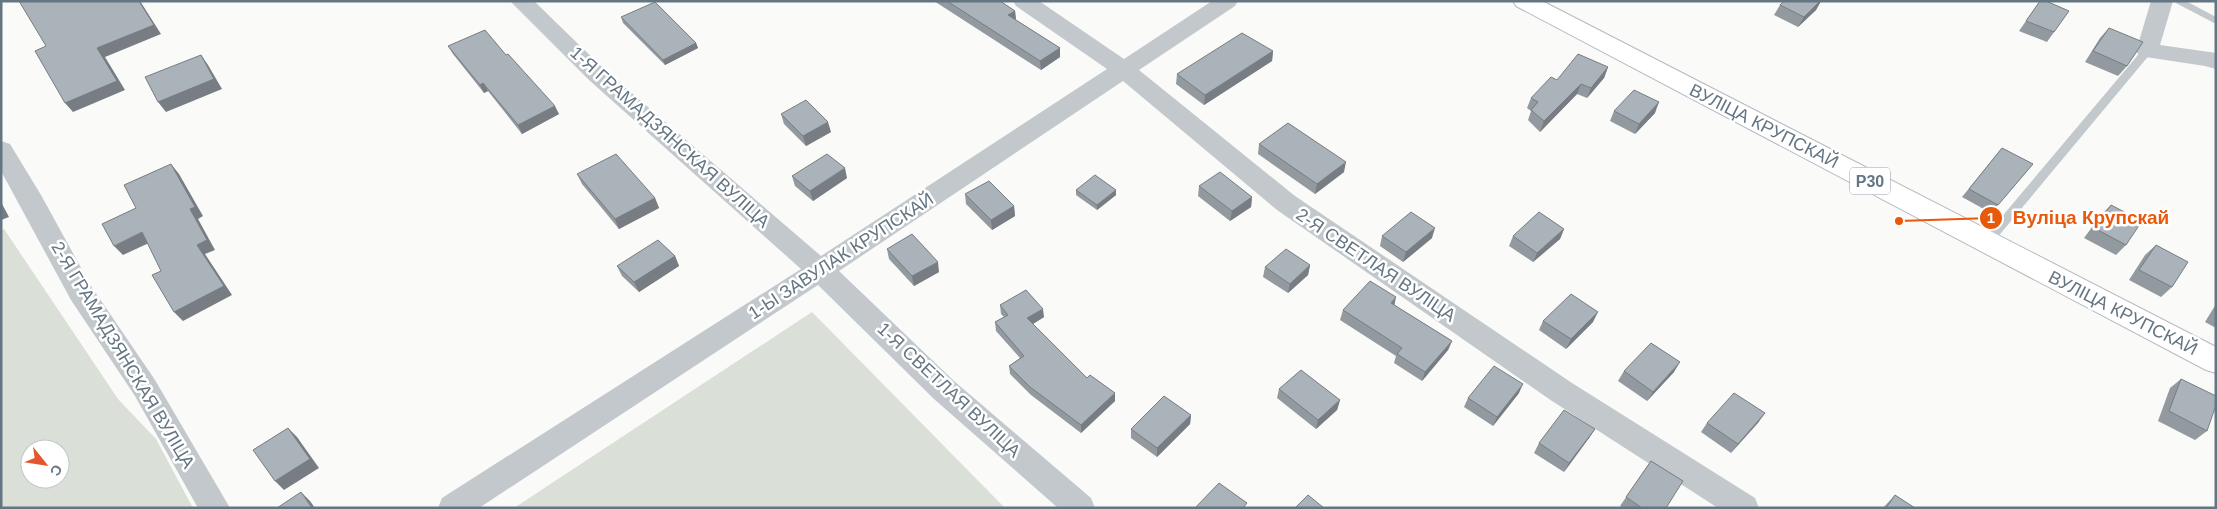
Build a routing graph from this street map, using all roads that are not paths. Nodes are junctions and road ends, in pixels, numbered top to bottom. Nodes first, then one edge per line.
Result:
1 (521, 1) edge
2 (1024, 1) edge
3 (1227, 1) edge
4 (1524, 1) edge
5 (2162, 1) edge
6 (2177, 1) edge
7 (2216, 21) edge
8 (2147, 51) junction
9 (2216, 62) edge
10 (1123, 69) junction
11 (2, 153) edge
12 (1987, 242) junction
13 (820, 270) junction
14 (2216, 361) edge
15 (214, 508) edge
16 (453, 508) edge
17 (1080, 508) edge
18 (1744, 508) edge

1 - 13 street, 1-Я ГРАМАДЗЯНСКАЯ ВУЛІЦА
2 - 10 street, 2-Я СВЕТЛАЯ ВУЛІЦА
3 - 10 street, 1-Ы ЗАВУЛАК КРУПСКАЙ
4 - 12 main road, ВУЛІЦА КРУПСКАЙ / Р30
5 - 8 street
6 - 7 lane
8 - 9 street
8 - 12 lane
10 - 13 street, 1-Ы ЗАВУЛАК КРУПСКАЙ
10 - 18 street, 2-Я СВЕТЛАЯ ВУЛІЦА
11 - 15 street, 2-Я ГРАМАДЗЯНСКАЯ ВУЛІЦА
12 - 14 main road, ВУЛІЦА КРУПСКАЙ / Р30
13 - 16 street, 1-Ы ЗАВУЛАК КРУПСКАЙ
13 - 17 street, 1-Я СВЕТЛАЯ ВУЛІЦА

